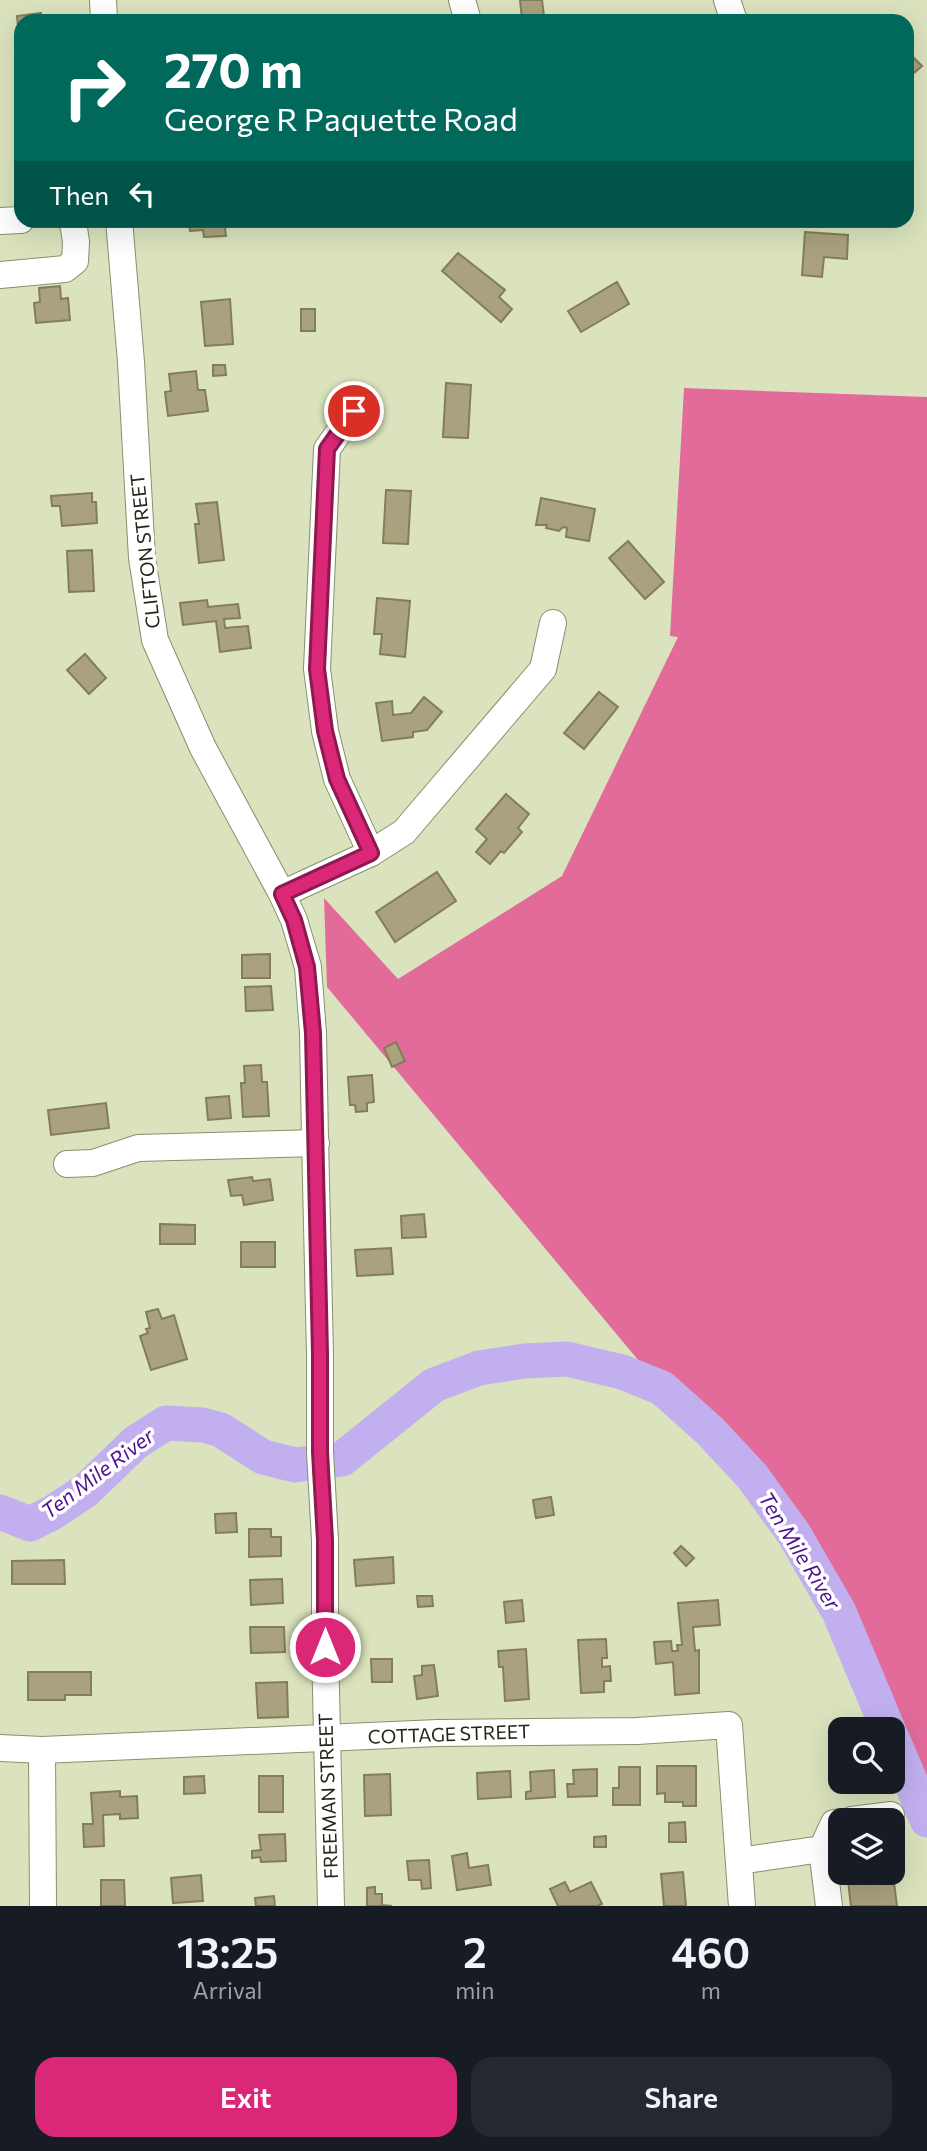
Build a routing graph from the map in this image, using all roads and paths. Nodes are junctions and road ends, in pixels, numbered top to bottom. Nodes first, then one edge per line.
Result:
1 (120, 229) edge
2 (73, 231) edge
3 (0, 275) edge
4 (354, 411) dead end
5 (553, 623) dead end
6 (371, 853) junction
7 (282, 894) junction
8 (316, 1143) junction
9 (67, 1164) dead end
10 (327, 1737) junction
11 (0, 1748) edge
12 (42, 1750) junction
13 (828, 1836) edge
14 (822, 1849) junction
15 (739, 1861) junction
16 (43, 1906) edge
17 (331, 1906) edge
18 (742, 1906) edge
19 (829, 1906) edge

1 - 2 street
1 - 7 street, CLIFTON STREET
2 - 3 street
4 - 6 street
5 - 6 street
6 - 7 street
7 - 8 street, FREEMAN STREET
8 - 9 street
8 - 10 street, FREEMAN STREET
10 - 12 street, COTTAGE STREET
10 - 15 street, COTTAGE STREET
10 - 17 street, FREEMAN STREET
11 - 12 street, COTTAGE STREET
12 - 16 street
13 - 14 street
14 - 15 street
14 - 19 street
15 - 18 street

